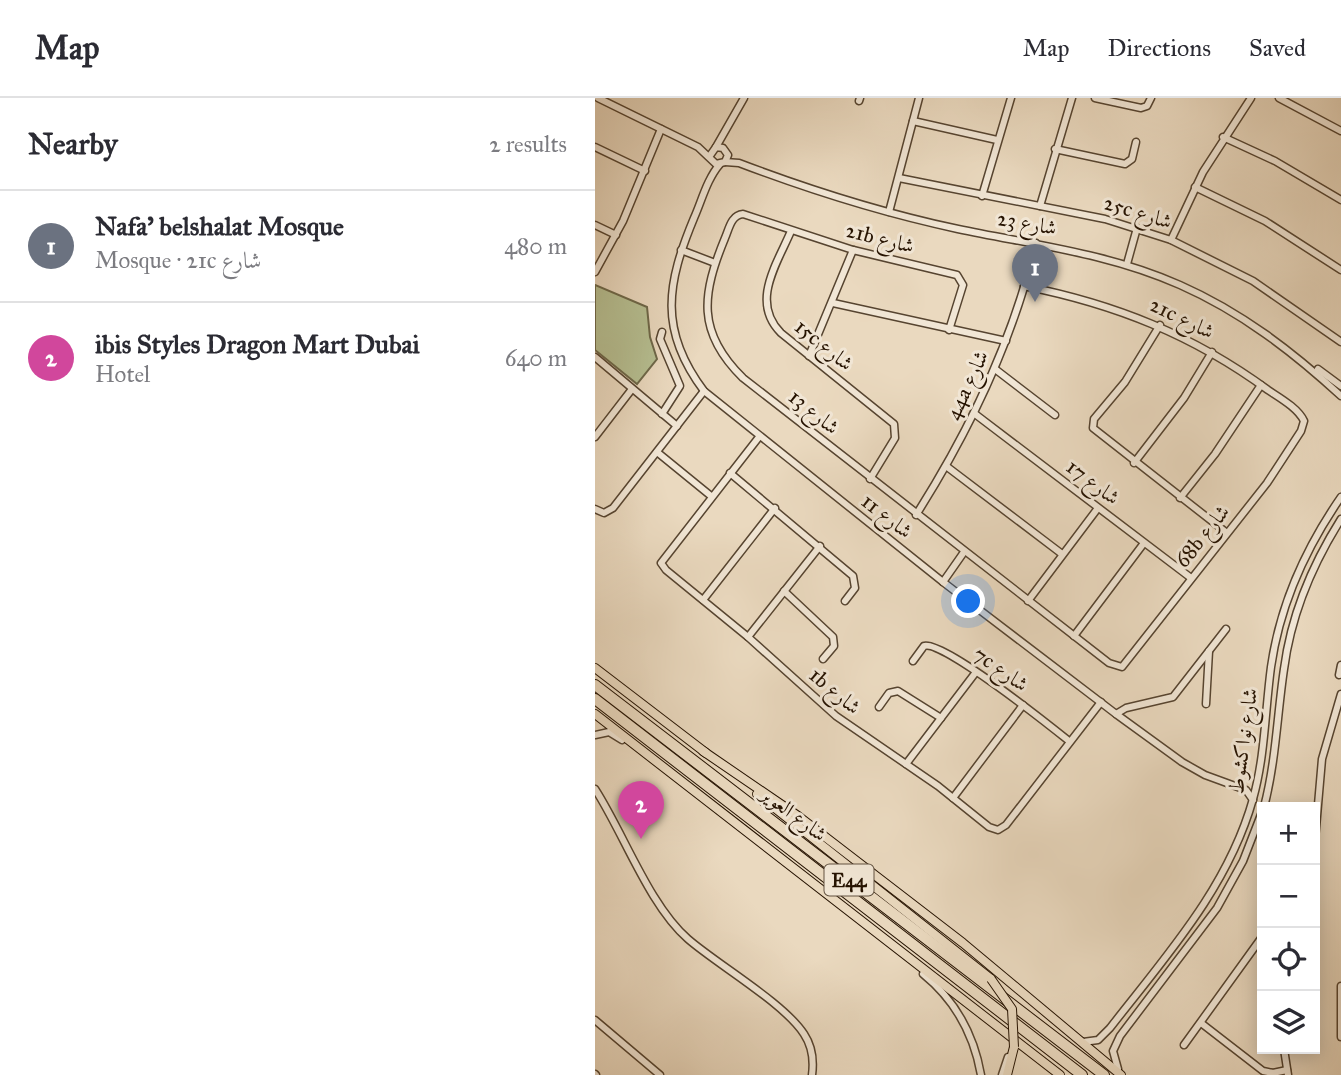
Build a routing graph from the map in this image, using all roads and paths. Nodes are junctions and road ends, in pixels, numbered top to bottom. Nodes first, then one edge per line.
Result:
1 (598, 98) edge
2 (744, 98) edge
3 (919, 98) edge
4 (1011, 98) edge
5 (1072, 98) edge
6 (1095, 98) edge
7 (1151, 98) edge
8 (1251, 98) edge
9 (1279, 98) edge
10 (913, 121) junction
11 (662, 130) junction
12 (1341, 131) edge
13 (727, 132) junction
14 (1223, 137) junction
15 (997, 140) junction
16 (1136, 142) dead end
17 (595, 146) edge
18 (698, 146) junction
19 (715, 147) junction
20 (1055, 149) junction
21 (726, 151) junction
22 (711, 159) junction
23 (722, 163) junction
24 (739, 163) junction
25 (645, 171) junction
26 (711, 177) junction
27 (899, 178) junction
28 (1195, 187) junction
29 (982, 196) junction
30 (1341, 200) edge
31 (1039, 206) junction
32 (890, 213) junction
33 (738, 214) joint
34 (595, 225) edge
35 (1137, 228) junction
36 (791, 231) junction
37 (616, 235) junction
38 (1171, 240) junction
39 (1034, 242) junction
40 (681, 248) junction
41 (853, 250) junction
42 (715, 263) junction
43 (1125, 264) junction
44 (1341, 270) edge
45 (595, 272) edge
46 (1024, 286) junction
47 (833, 303) junction
48 (1160, 325) junction
49 (673, 329) junction
50 (949, 330) junction
51 (1006, 341) junction
52 (1341, 342) edge
53 (1212, 352) junction
54 (1294, 353) junction
55 (809, 356) junction
56 (595, 357) edge
57 (995, 369) junction
58 (1341, 374) edge
59 (1329, 376) junction
60 (1261, 385) junction
61 (1341, 386) edge
62 (632, 389) junction
63 (705, 392) junction
64 (1341, 396) edge
65 (661, 413) junction
66 (975, 414) junction
67 (1055, 415) dead end
68 (1304, 421) joint
69 (677, 426) junction
70 (596, 435) edge
71 (758, 436) junction
72 (657, 452) junction
73 (1134, 463) junction
74 (946, 466) junction
75 (730, 473) junction
76 (870, 479) junction
77 (711, 496) junction
78 (1341, 497) edge
79 (1180, 498) junction
80 (775, 508) junction
81 (1098, 508) junction
82 (595, 509) edge
83 (916, 515) junction
84 (1341, 519) edge
85 (1227, 533) junction
86 (1144, 543) junction
87 (820, 546) junction
88 (964, 552) junction
89 (1062, 554) junction
90 (1191, 578) junction
91 (941, 581) junction
92 (784, 591) junction
93 (703, 600) junction
94 (845, 601) dead end
95 (1028, 601) junction
96 (1226, 629) dead end
97 (1074, 636) junction
98 (748, 637) junction
99 (1209, 650) junction
100 (823, 659) dead end
101 (913, 660) dead end
102 (1341, 665) edge
103 (1119, 667) joint
104 (595, 668) edge
105 (976, 672) junction
106 (1339, 675) edge
107 (597, 693) edge
108 (1341, 694) edge
109 (1099, 701) junction
110 (1206, 704) dead end
111 (1023, 705) junction
112 (879, 707) dead end
113 (595, 714) edge
114 (1116, 714) junction
115 (941, 718) junction
116 (595, 735) edge
117 (1069, 741) junction
118 (703, 751) junction
119 (653, 759) junction
120 (906, 764) junction
121 (1257, 782) junction
122 (1242, 788) junction
123 (595, 789) edge
124 (953, 798) junction
125 (1253, 800) junction
126 (1265, 802) edge
127 (1318, 802) edge
128 (1257, 825) edge
129 (1257, 946) edge
130 (910, 960) junction
131 (1151, 975) junction
132 (1161, 984) junction
133 (1341, 986) edge
134 (595, 1020) edge
135 (1201, 1023) junction
136 (1059, 1024) junction
137 (1341, 1037) edge
138 (1184, 1045) dead end
139 (1285, 1054) edge
140 (1057, 1073) edge
141 (1288, 1073) edge
142 (660, 1075) edge
143 (812, 1075) edge
144 (981, 1075) edge
145 (1004, 1075) edge
146 (1083, 1075) edge
147 (1104, 1075) edge
148 (1123, 1075) edge

1 - 11 street
2 - 13 street
3 - 10 street
4 - 15 street
5 - 20 street
6 - 7 street
8 - 14 street
9 - 12 street
10 - 15 street
10 - 27 street
11 - 18 street
11 - 25 street
13 - 19 street
13 - 21 street
14 - 28 street
14 - 30 street
15 - 29 street
16 - 20 street
17 - 25 street
18 - 19 street
18 - 22 street
19 - 21 street
19 - 22 street
20 - 31 street
21 - 23 street
21 - 24 street, شارع 23
22 - 23 street, شارع 23
22 - 26 street, شارع 11
23 - 24 street, شارع 23
23 - 26 street, شارع 11
24 - 32 street, شارع 23
25 - 37 street
26 - 40 street, شارع 11
27 - 29 street, 25c شارع
27 - 32 street
28 - 38 street
28 - 44 street
29 - 31 street, 25c شارع
31 - 35 street, 25c شارع
32 - 39 street, شارع 23
33 - 36 street, 21b شارع
33 - 42 street, شارع 13
34 - 37 street
35 - 38 street, 25c شارع
35 - 43 street
36 - 41 street, 21b شارع
36 - 55 street, 15c شارع
37 - 45 street
38 - 52 street, 25c شارع
39 - 43 street, شارع 23
39 - 46 street, 44a شارع
40 - 42 street
40 - 49 street, شارع 11
41 - 47 street
41 - 50 street, 21b شارع
42 - 76 street, شارع 13
43 - 54 street, شارع 23
46 - 48 street, 21c شارع
46 - 51 street, 44a شارع
47 - 50 street
47 - 55 street
48 - 53 street, 21c شارع
48 - 73 street
49 - 63 street, شارع 11
49 - 65 street
50 - 51 street
51 - 57 street, 44a شارع
53 - 60 street, 21c شارع
53 - 73 street
54 - 59 street, شارع 23
54 - 64 street, شارع 23
55 - 76 street, 15c شارع
56 - 62 street
57 - 66 street, 44a شارع
57 - 67 street
58 - 59 street
59 - 61 street, شارع 23
60 - 68 street, 21c شارع
60 - 79 street
62 - 65 street
62 - 70 street
63 - 69 street
63 - 71 street, شارع 11
65 - 69 street
66 - 74 street, 44a شارع
66 - 81 street, شارع 17
68 - 85 street, 68b شارع
69 - 72 street
71 - 75 street
71 - 91 street, شارع 11
72 - 77 street
72 - 82 street
73 - 79 street
74 - 83 street, 44a شارع
74 - 89 street
75 - 77 street
75 - 80 street
76 - 83 street, شارع 13
77 - 93 street, 1b شارع
78 - 121 street, شارع نواكشوط
79 - 85 street
80 - 87 street
80 - 93 street
81 - 86 street, شارع 17
81 - 89 street
83 - 88 street, شارع 13
84 - 126 street, شارع نواكشوط
85 - 90 street, 68b شارع
86 - 90 street, شارع 17
86 - 97 street
87 - 92 street
87 - 94 street
88 - 91 street
88 - 95 street, شارع 13
89 - 95 street
90 - 103 street, 68b شارع
91 - 109 street, شارع 11
92 - 98 street
92 - 100 street
93 - 98 street, 1b شارع
95 - 97 street, شارع 13
96 - 99 street
97 - 103 street, شارع 13
98 - 120 street, 1b شارع
99 - 110 street
99 - 114 street
101 - 105 street, 7c شارع
102 - 106 street
104 - 118 main road
105 - 111 street, 7c شارع
105 - 115 street
107 - 146 highway, شارع العوير / E44
107 - 147 highway, شارع العوير / E44
108 - 127 street
109 - 114 street, شارع 11
109 - 117 street
111 - 117 street, 7c شارع
111 - 124 street
112 - 115 street
113 - 119 main road
114 - 122 street, شارع 11
115 - 120 street
116 - 119 street
117 - 124 street, 1b شارع
118 - 136 main road
118 - 145 main road, bridge
119 - 130 main road
120 - 124 street, 1b شارع
121 - 122 street
121 - 125 street, شارع نواكشوط
122 - 125 street, شارع 11
123 - 143 street
125 - 131 street, شارع نواكشوط
128 - 132 street, شارع نواكشوط
129 - 135 street
130 - 140 main road
130 - 144 street
131 - 132 street
131 - 136 street, شارع نواكشوط
132 - 148 street, شارع نواكشوط
133 - 137 street
134 - 142 street
135 - 138 street
135 - 141 street
136 - 148 main road
139 - 141 street

